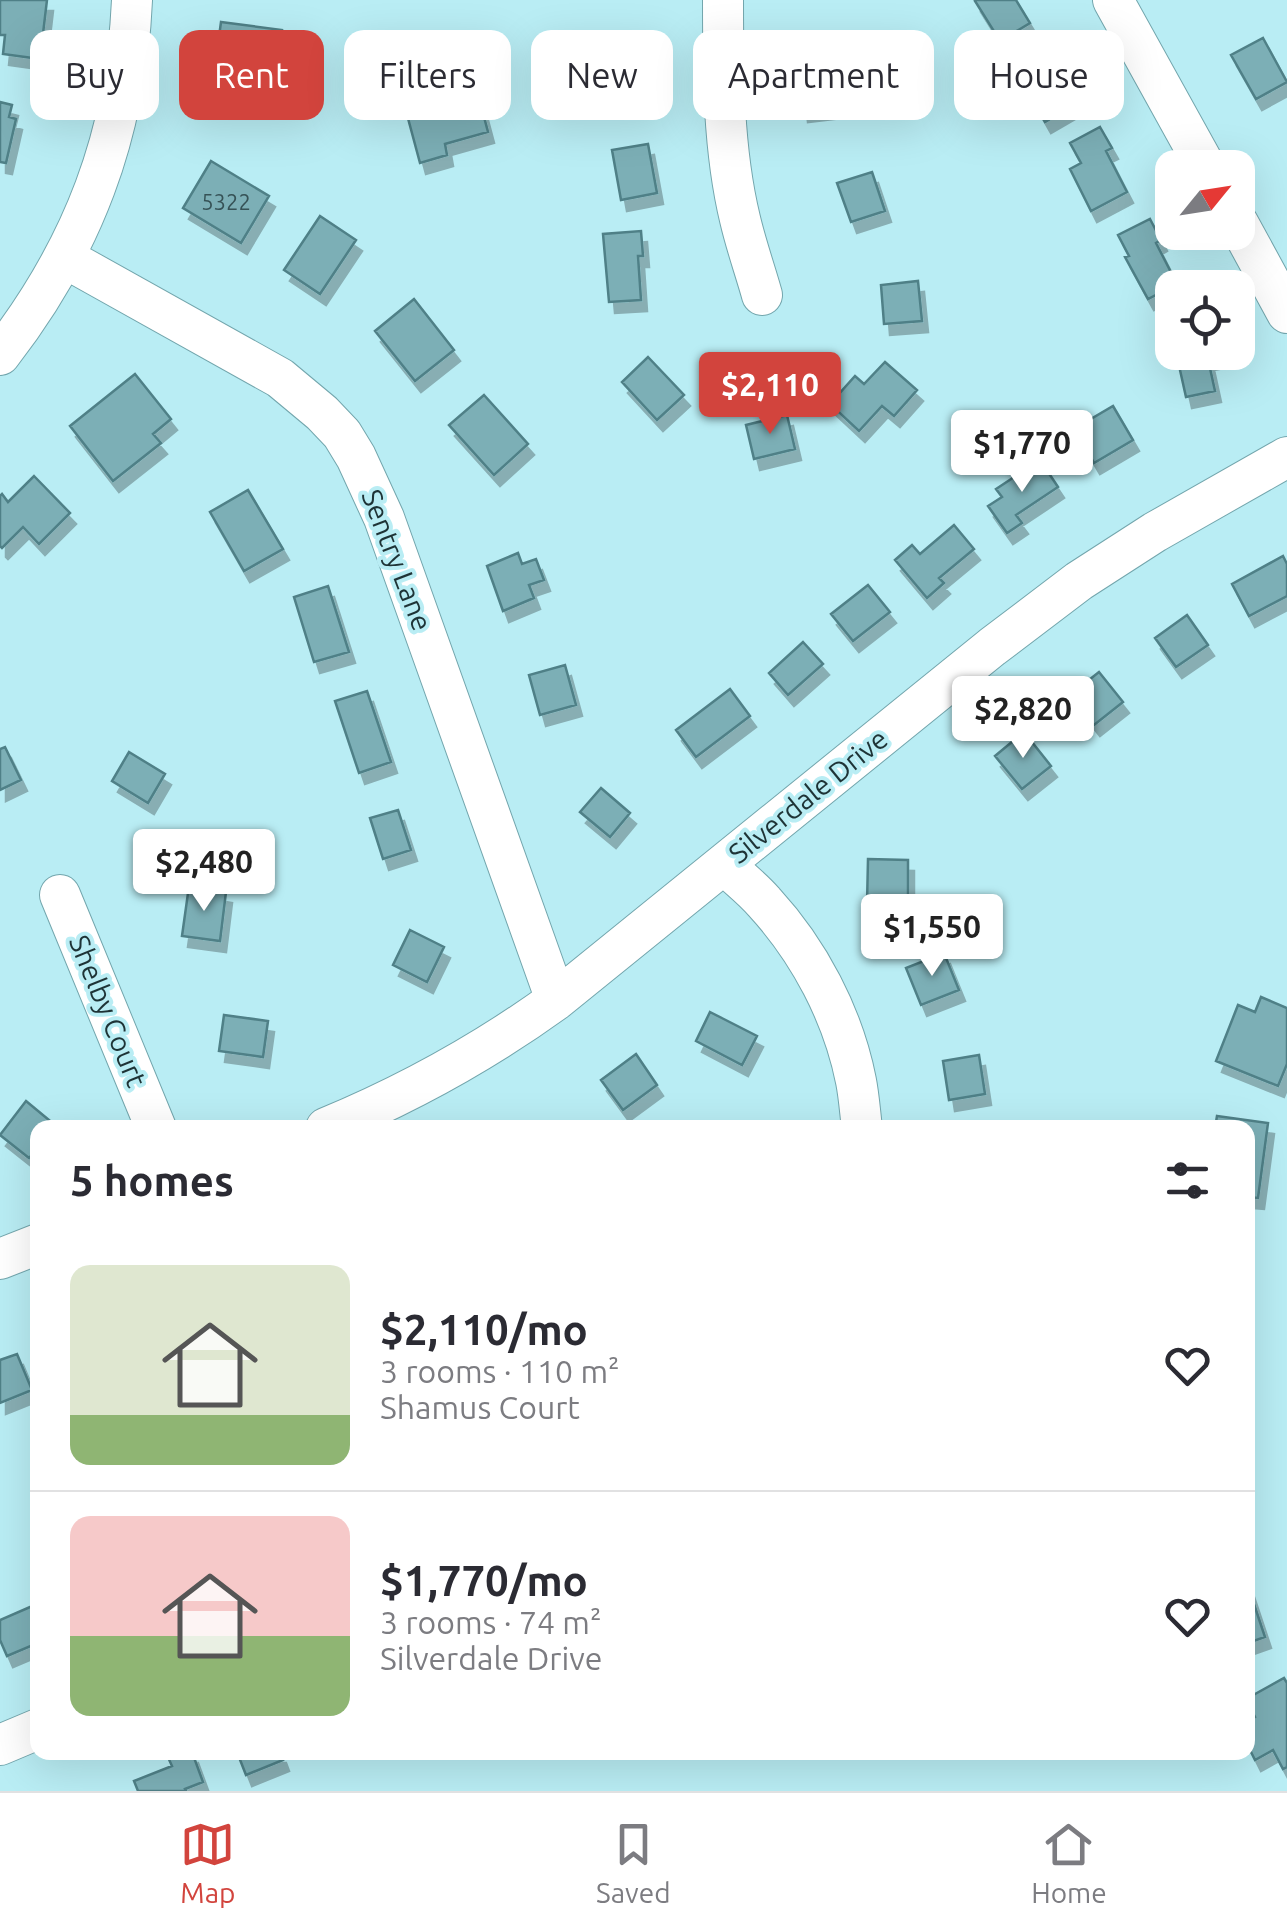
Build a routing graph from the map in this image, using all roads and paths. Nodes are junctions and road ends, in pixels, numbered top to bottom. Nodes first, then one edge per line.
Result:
1 (132, 0) edge
2 (724, 0) edge
3 (1114, 0) edge
4 (1196, 150) edge
5 (1253, 250) edge
6 (65, 258) junction
7 (762, 295) dead end
8 (1287, 312) edge
9 (0, 355) edge
10 (1287, 457) edge
11 (724, 864) junction
12 (60, 894) dead end
13 (556, 1000) junction
14 (153, 1120) edge
15 (345, 1120) edge
16 (861, 1120) edge
17 (30, 1247) edge
18 (0, 1259) edge
19 (30, 1733) edge
20 (0, 1745) edge

1 - 6 street
2 - 7 street
3 - 4 street
5 - 8 street
6 - 9 street
6 - 13 street, Sentry Lane
10 - 11 street, Silverdale Drive
11 - 13 street, Silverdale Drive
11 - 16 street
12 - 14 street, Shelby Court
13 - 15 street, Silverdale Drive
17 - 18 street
19 - 20 street

